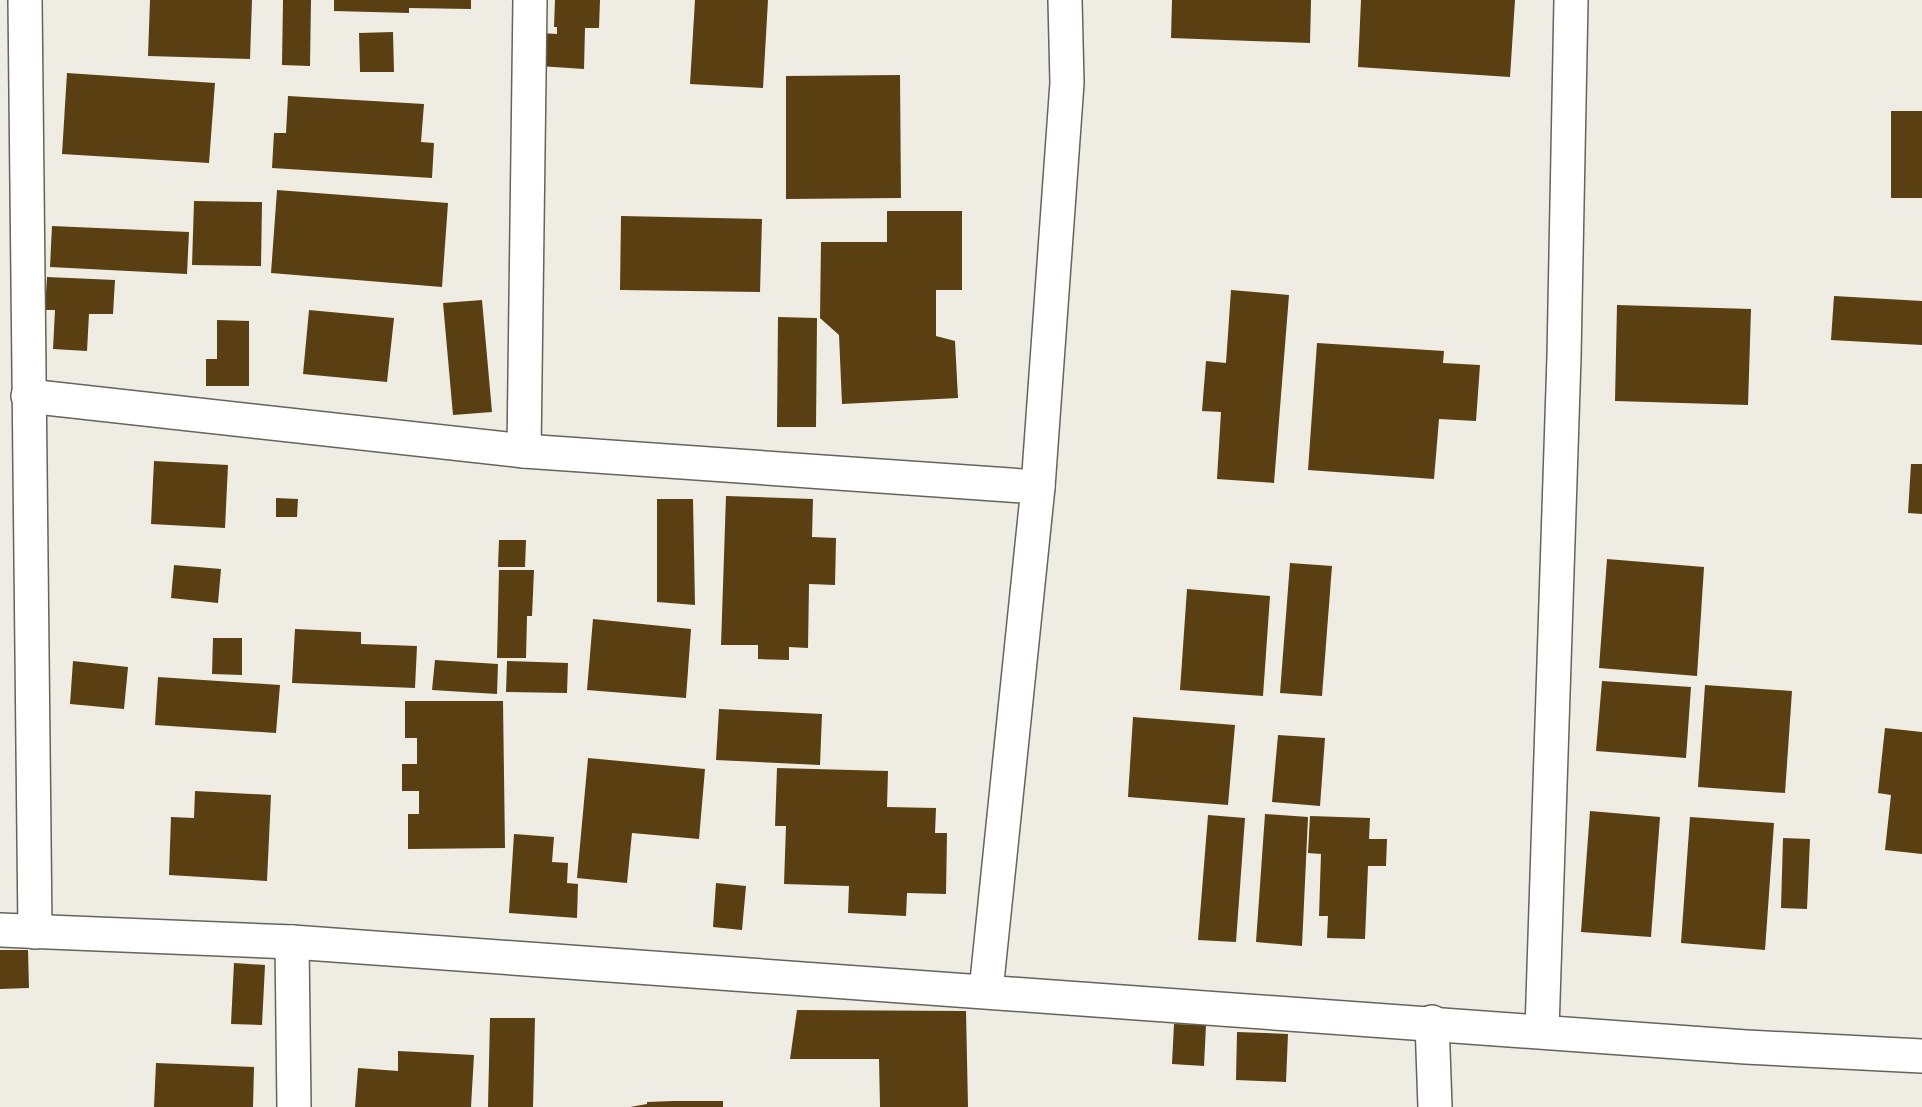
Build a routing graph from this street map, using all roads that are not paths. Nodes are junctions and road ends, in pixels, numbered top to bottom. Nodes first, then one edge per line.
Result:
1 (25, 0) edge
2 (530, 0) edge
3 (1065, 0) edge
4 (1570, 0) edge
5 (28, 396) junction
6 (524, 451) junction
7 (1038, 487) junction
8 (0, 930) edge
9 (35, 932) junction
10 (291, 942) junction
11 (986, 992) junction
12 (1432, 1022) junction
13 (1542, 1030) junction
14 (1922, 1056) edge
15 (294, 1107) edge
16 (1435, 1107) edge

1 - 5 street
2 - 6 street
3 - 7 street
4 - 13 street
5 - 6 street
5 - 9 street
6 - 7 street
7 - 11 street
8 - 9 street
9 - 10 street
10 - 11 street
10 - 15 street
11 - 12 street
12 - 13 street
12 - 16 street
13 - 14 street

